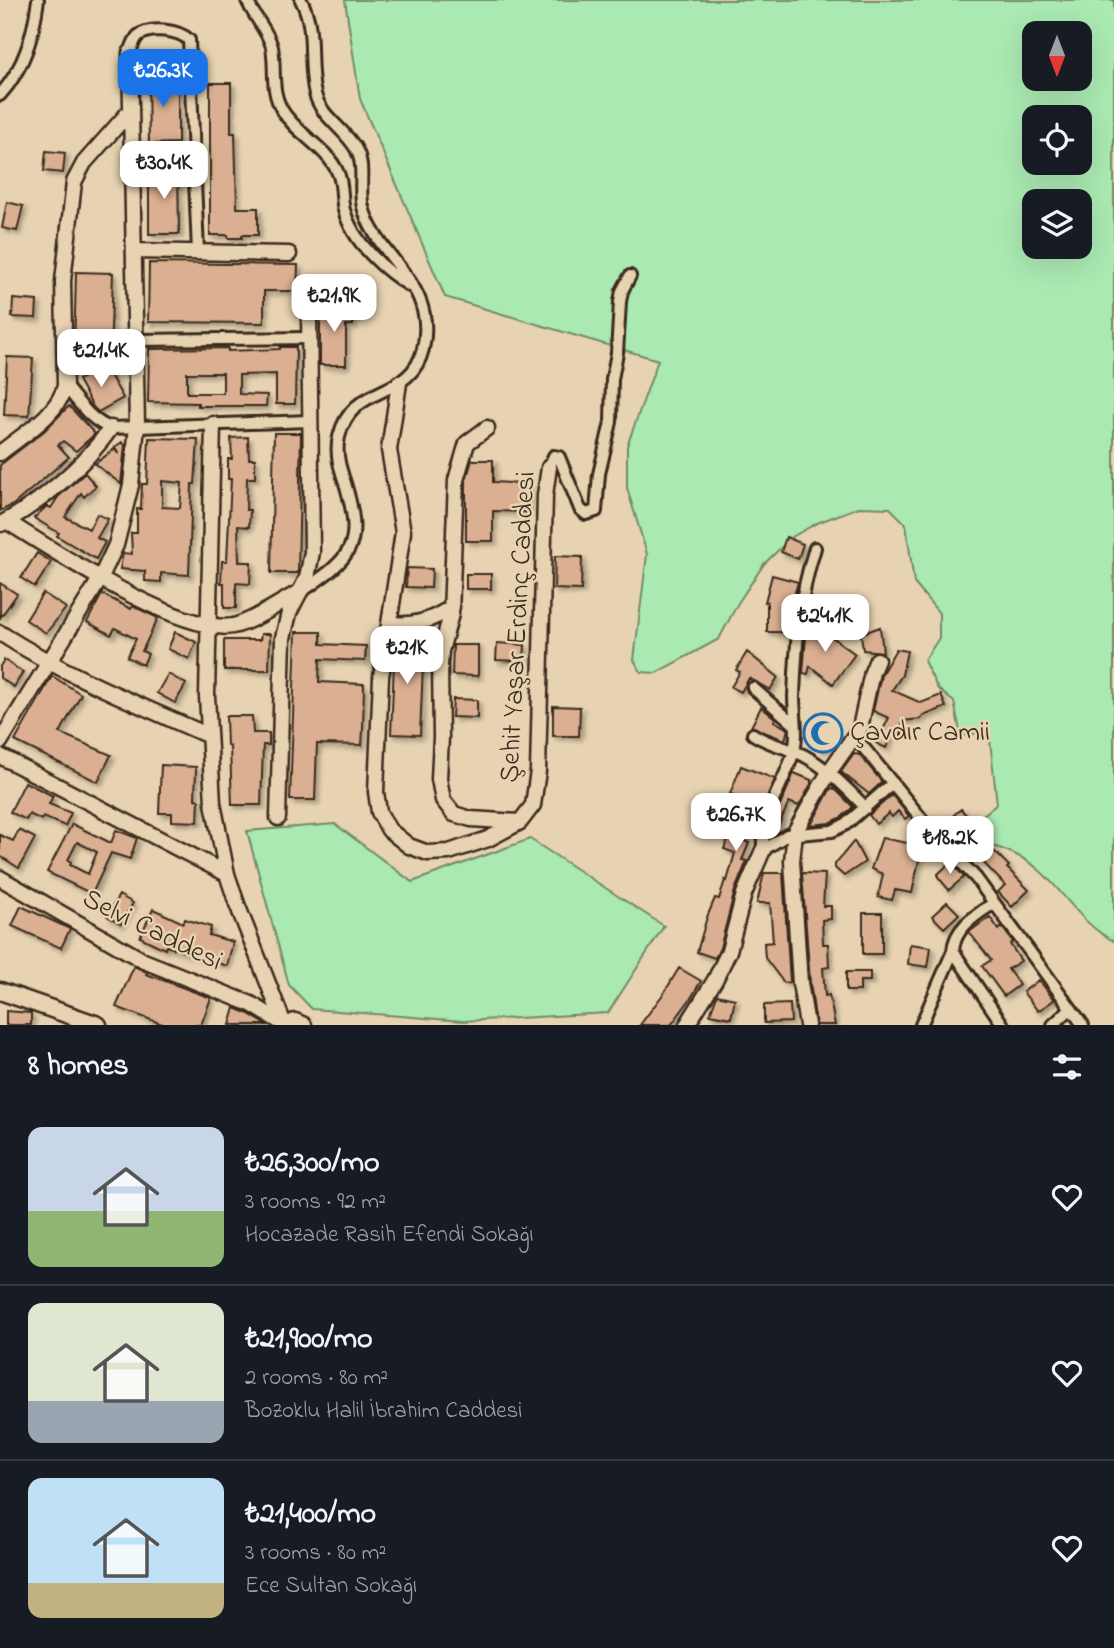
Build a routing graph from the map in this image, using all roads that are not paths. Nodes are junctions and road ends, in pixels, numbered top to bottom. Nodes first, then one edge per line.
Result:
1 (38, 0) edge
2 (247, 0) edge
3 (301, 0) edge
4 (131, 53) joint
5 (0, 95) edge
6 (131, 110) junction
7 (134, 251) junction
8 (198, 252) junction
9 (289, 254) dead end
10 (630, 276) dead end
11 (416, 290) junction
12 (309, 315) dead end
13 (310, 338) junction
14 (136, 340) junction
15 (399, 383) junction
16 (65, 386) junction
17 (310, 421) junction
18 (213, 424) junction
19 (137, 426) junction
20 (111, 428) junction
21 (487, 428) dead end
22 (0, 453) edge
23 (549, 467) joint
24 (3, 523) edge
25 (815, 548) dead end
26 (100, 579) junction
27 (301, 592) junction
28 (452, 607) junction
29 (390, 624) junction
30 (207, 625) junction
31 (0, 633) edge
32 (877, 660) dead end
33 (49, 663) junction
34 (753, 688) dead end
35 (794, 724) junction
36 (753, 734) dead end
37 (207, 735) junction
38 (855, 737) junction
39 (0, 742) edge
40 (794, 751) junction
41 (0, 756) edge
42 (829, 772) junction
43 (893, 783) junction
44 (866, 808) junction
45 (278, 818) dead end
46 (520, 822) junction
47 (794, 832) junction
48 (763, 850) junction
49 (228, 874) junction
50 (0, 878) edge
51 (994, 903) junction
52 (953, 951) junction
53 (0, 991) edge
54 (1070, 1009) junction
55 (98, 1025) edge
56 (284, 1025) edge
57 (304, 1025) edge
58 (687, 1025) edge
59 (807, 1025) edge
60 (921, 1025) edge
61 (1003, 1025) edge
62 (1053, 1025) edge
63 (1083, 1025) edge

1 - 5 street
2 - 11 street
3 - 11 street
4 - 6 street
4 - 8 street
6 - 7 street
6 - 16 street
7 - 8 street
7 - 14 street
8 - 9 street
10 - 23 street, Şehit Yaşar Erdinç Caddesi
11 - 15 street
12 - 13 street
13 - 14 street
13 - 17 street
14 - 19 street
15 - 27 street
15 - 29 street
16 - 20 street
16 - 22 street
17 - 18 street
17 - 27 street
18 - 19 street
18 - 30 street
19 - 20 street
19 - 26 street
20 - 24 street
21 - 28 street
23 - 46 street, Şehit Yaşar Erdinç Caddesi
24 - 26 street
25 - 35 street
26 - 30 street
26 - 33 street
27 - 30 street
27 - 45 street
28 - 29 street
28 - 46 street
29 - 46 street
30 - 37 street
31 - 33 street
32 - 38 street
33 - 37 street
33 - 39 street
34 - 35 street
35 - 40 street
36 - 40 street
37 - 49 street
38 - 42 street
38 - 43 street
40 - 42 street
40 - 48 street
41 - 49 street
42 - 44 street
42 - 47 street
43 - 44 street
43 - 51 street
44 - 47 street
47 - 48 street
47 - 59 street
48 - 58 street
49 - 56 street
50 - 56 street, Selvi Caddesi
51 - 52 street
51 - 54 street
52 - 60 street
52 - 61 street
53 - 55 main road
54 - 62 street
54 - 63 street
56 - 57 street

